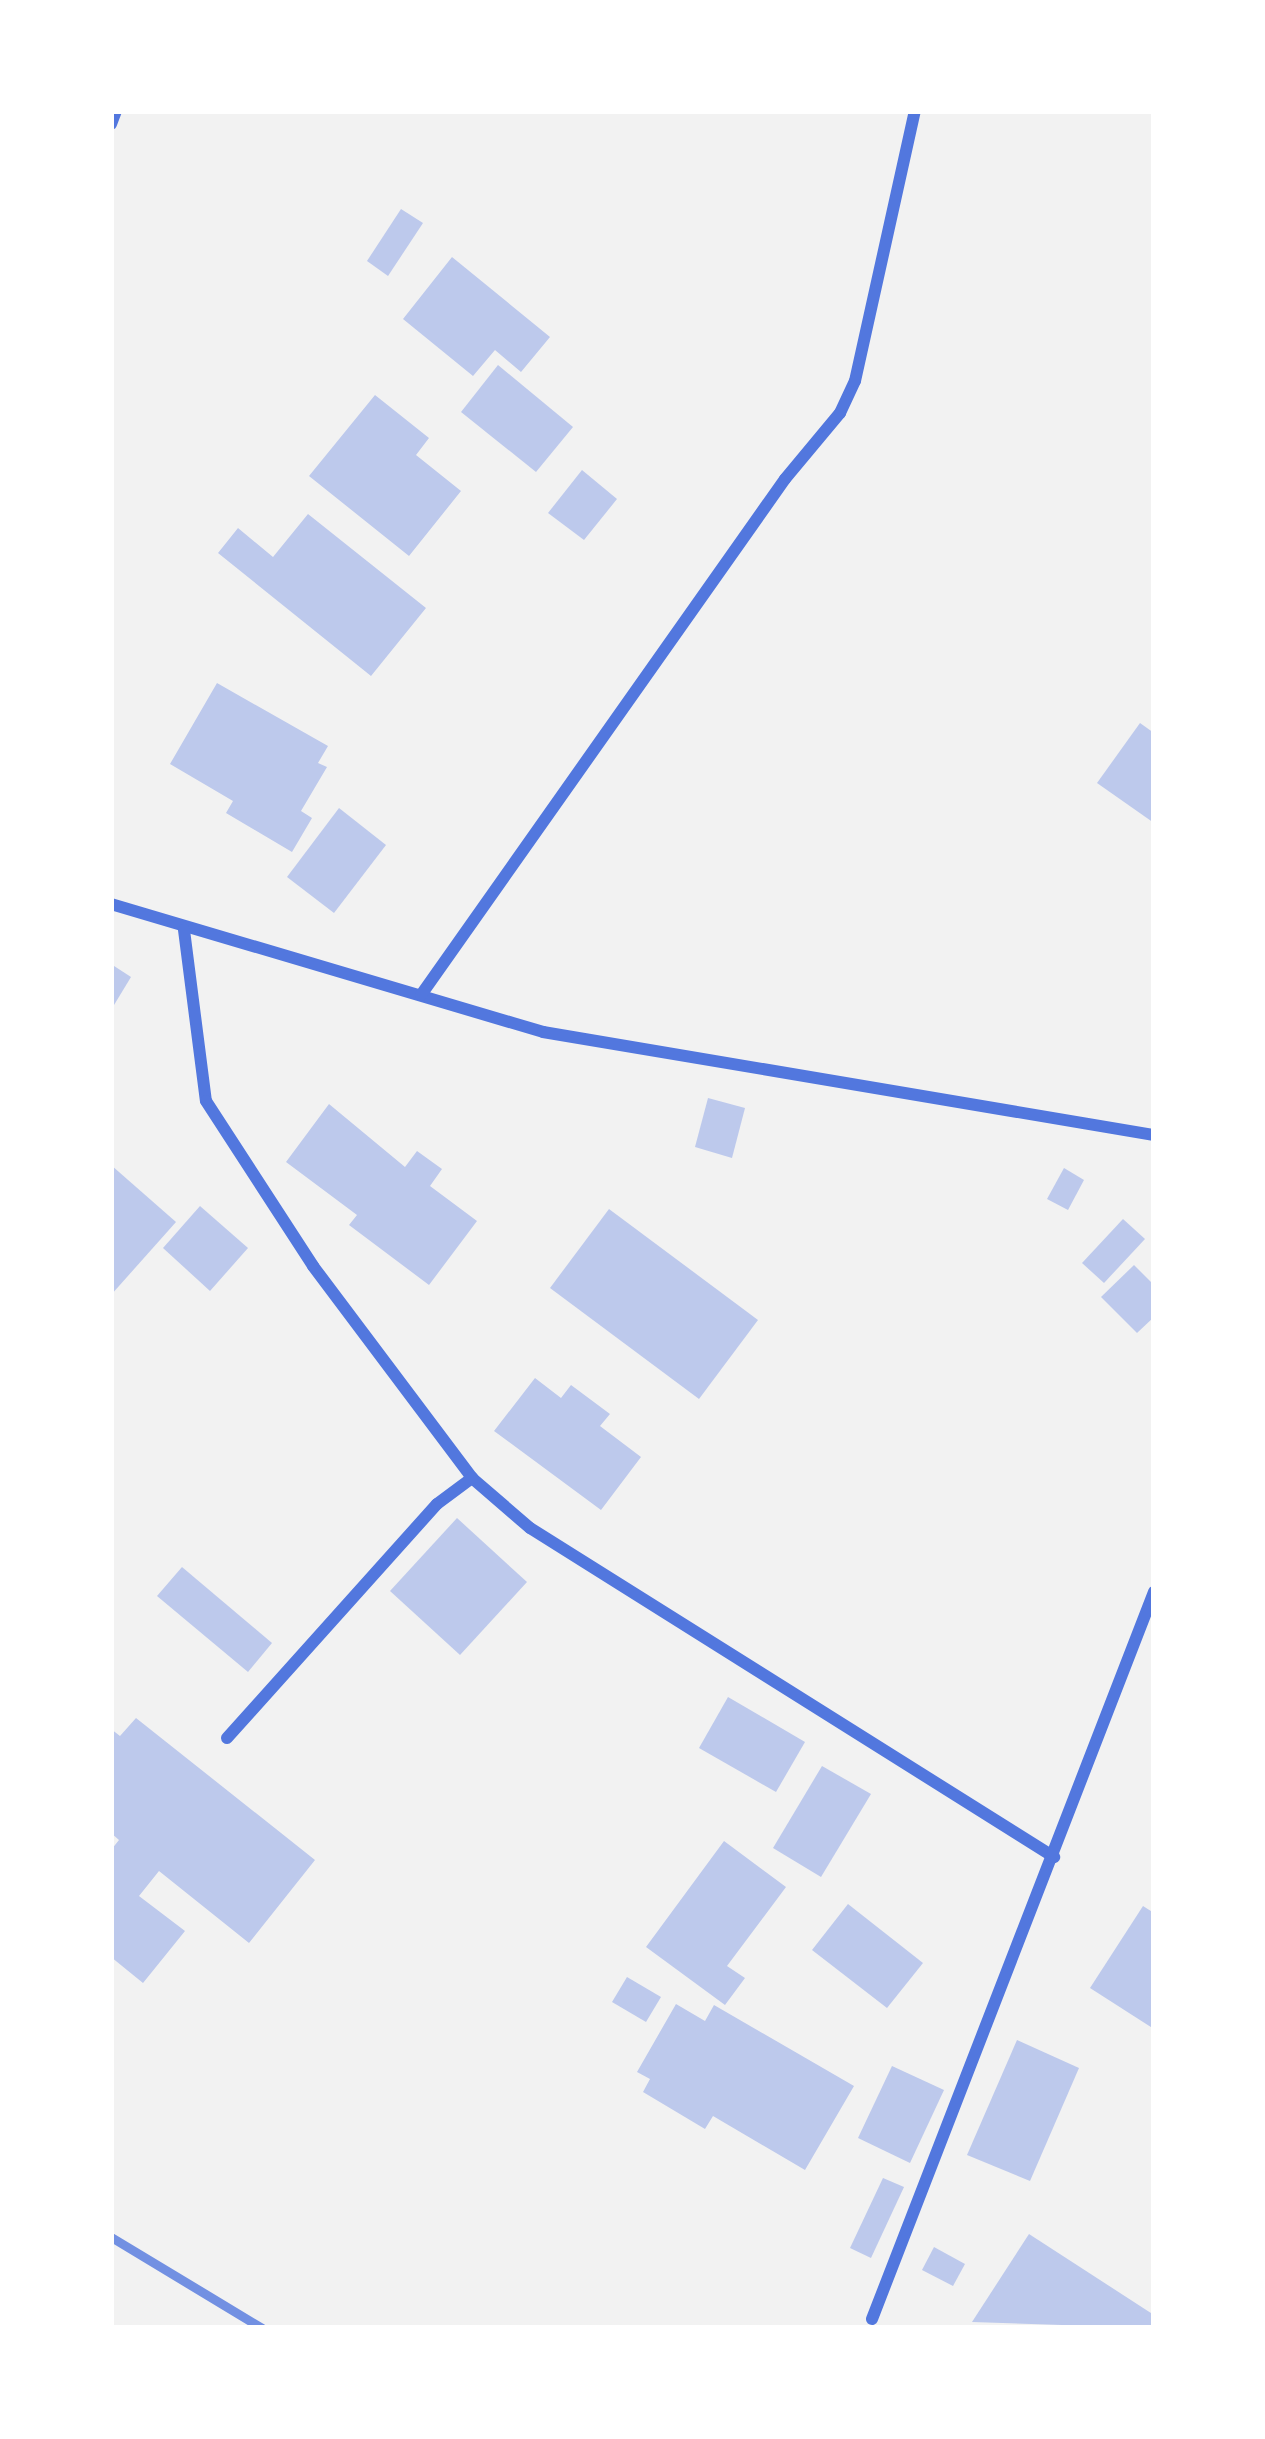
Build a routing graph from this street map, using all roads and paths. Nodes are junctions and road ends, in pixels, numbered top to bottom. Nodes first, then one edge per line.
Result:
1 (116, 111) edge
2 (914, 111) edge
3 (111, 124) edge
4 (111, 904) edge
5 (184, 930) junction
6 (421, 995) junction
7 (1154, 1135) edge
8 (472, 1478) junction
9 (1154, 1592) edge
10 (227, 1738) dead end
11 (1054, 1857) junction
12 (872, 2319) dead end

1 - 3 street
2 - 6 street
4 - 5 street
5 - 6 street
5 - 8 street
6 - 7 street
8 - 10 street
8 - 11 street
9 - 11 street
11 - 12 street

